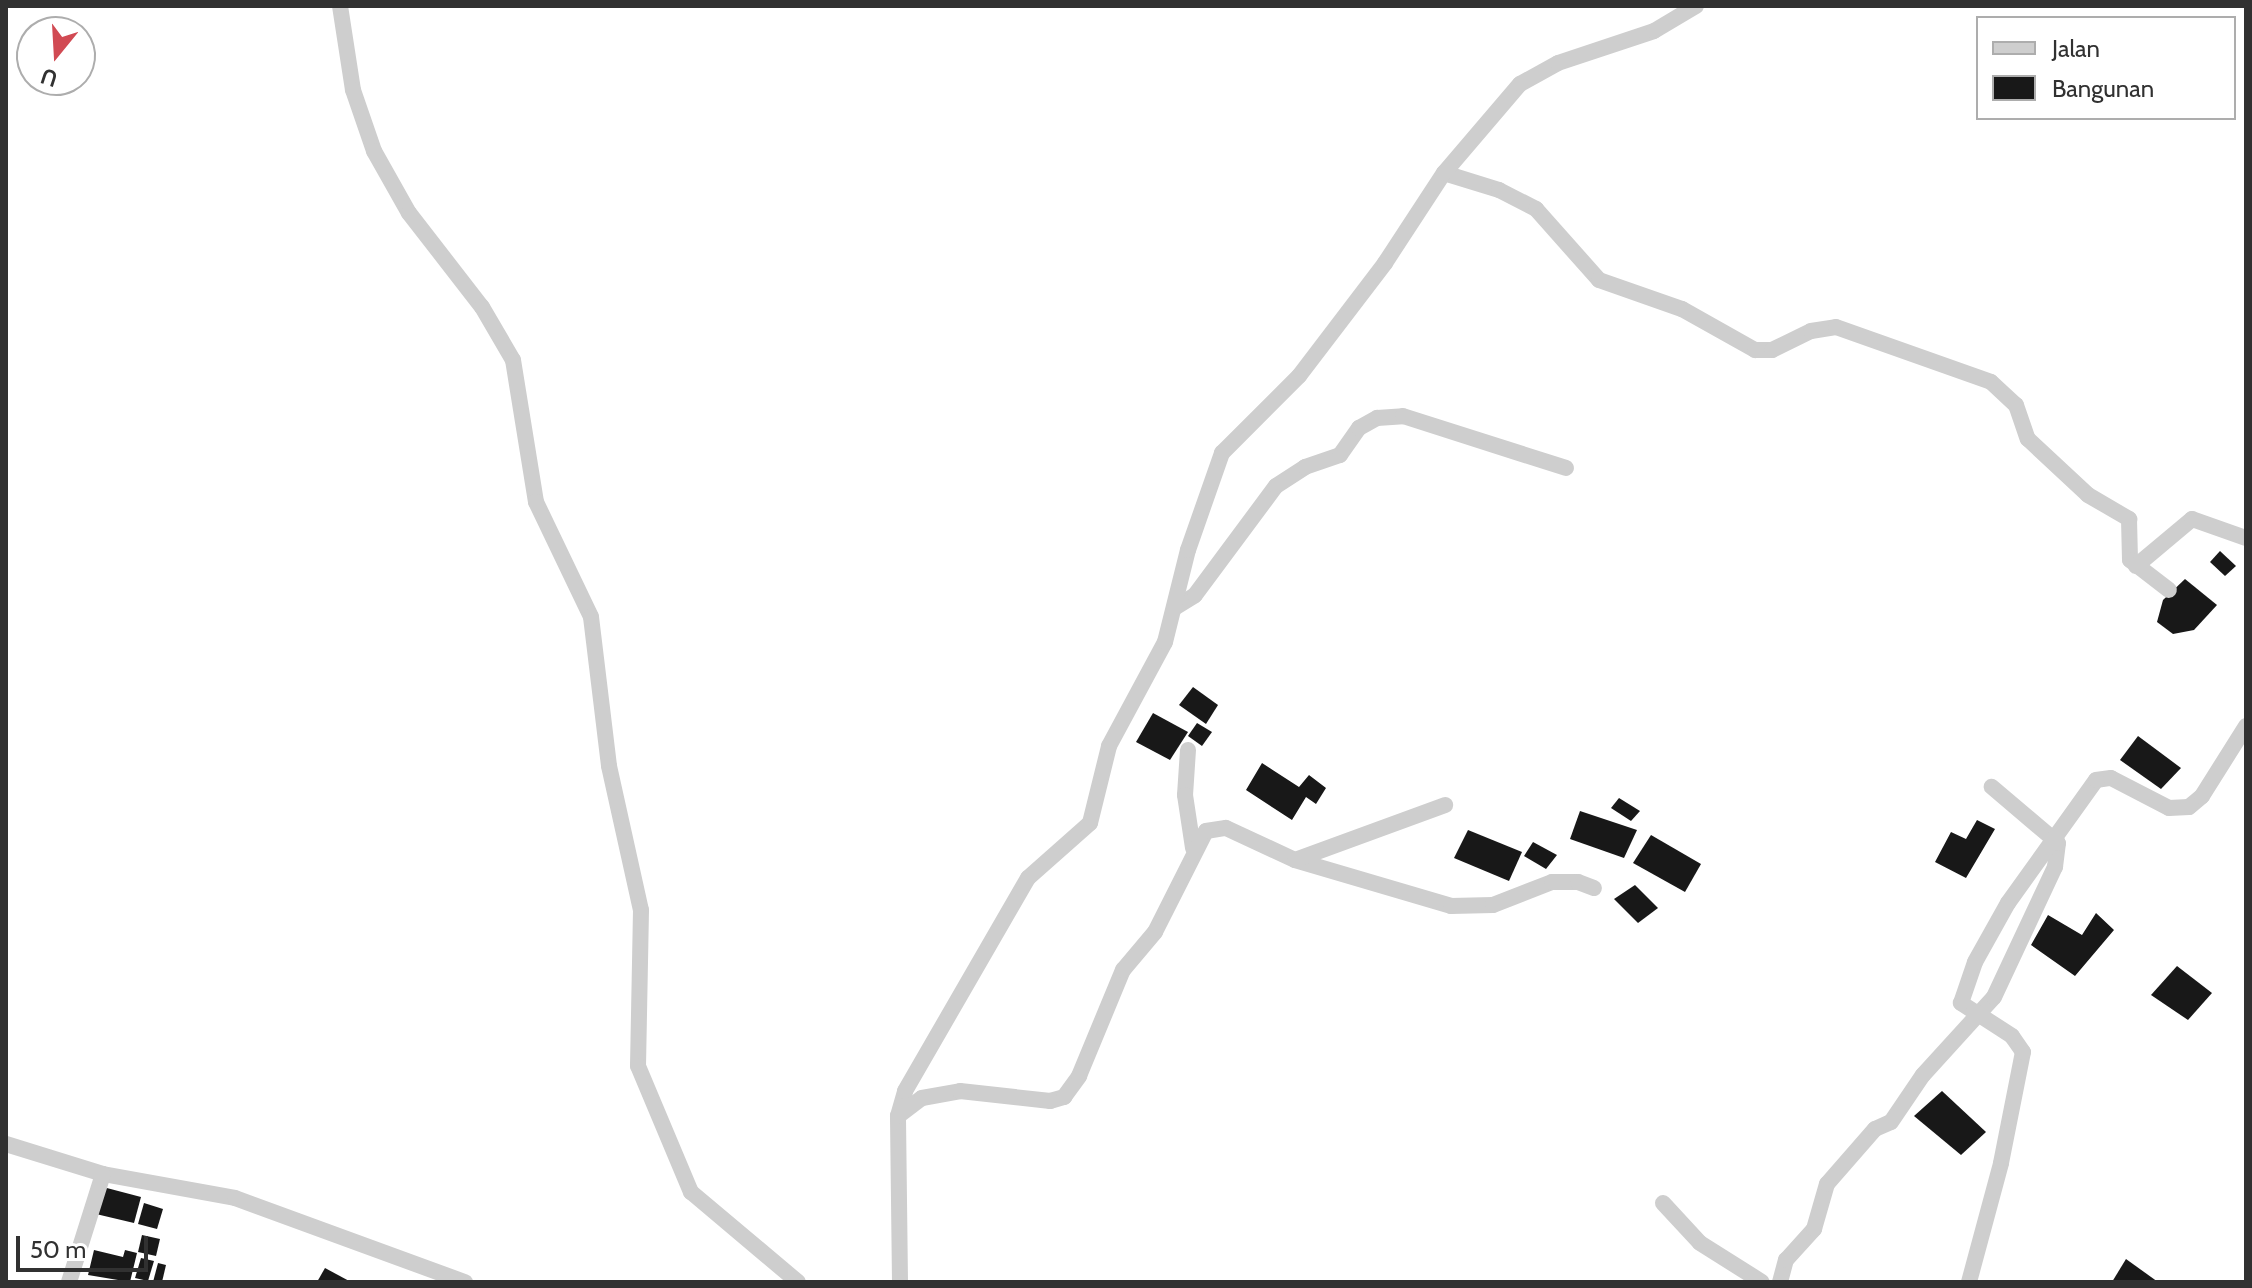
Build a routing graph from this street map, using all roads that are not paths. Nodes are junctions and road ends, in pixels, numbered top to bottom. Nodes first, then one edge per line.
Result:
1 (340, 6) edge
2 (1696, 6) edge
3 (1444, 173) junction
4 (1566, 468) dead end
5 (2246, 538) edge
6 (2136, 566) junction
7 (2169, 590) dead end
8 (1176, 607) junction
9 (2246, 726) edge
10 (1188, 750) dead end
11 (1992, 787) dead end
12 (1445, 805) dead end
13 (2051, 837) junction
14 (1193, 848) junction
15 (1295, 860) junction
16 (1594, 888) dead end
17 (1981, 1017) junction
18 (898, 1116) junction
19 (6, 1144) edge
20 (103, 1174) junction
21 (1663, 1203) dead end
22 (69, 1282) edge
23 (465, 1282) edge
24 (798, 1282) edge
25 (900, 1282) edge
26 (1762, 1282) edge
27 (1780, 1282) edge
28 (1969, 1282) edge

1 - 24 street
2 - 3 street
3 - 6 street
3 - 8 street
4 - 8 street
5 - 6 street
6 - 7 street
8 - 18 street
9 - 13 street
10 - 14 street
11 - 13 street
12 - 15 street
13 - 17 street
13 - 17 street
14 - 15 street
14 - 18 street
15 - 16 street
17 - 27 street
17 - 28 street
18 - 25 street
19 - 20 street
20 - 22 street
20 - 23 street
21 - 26 street

